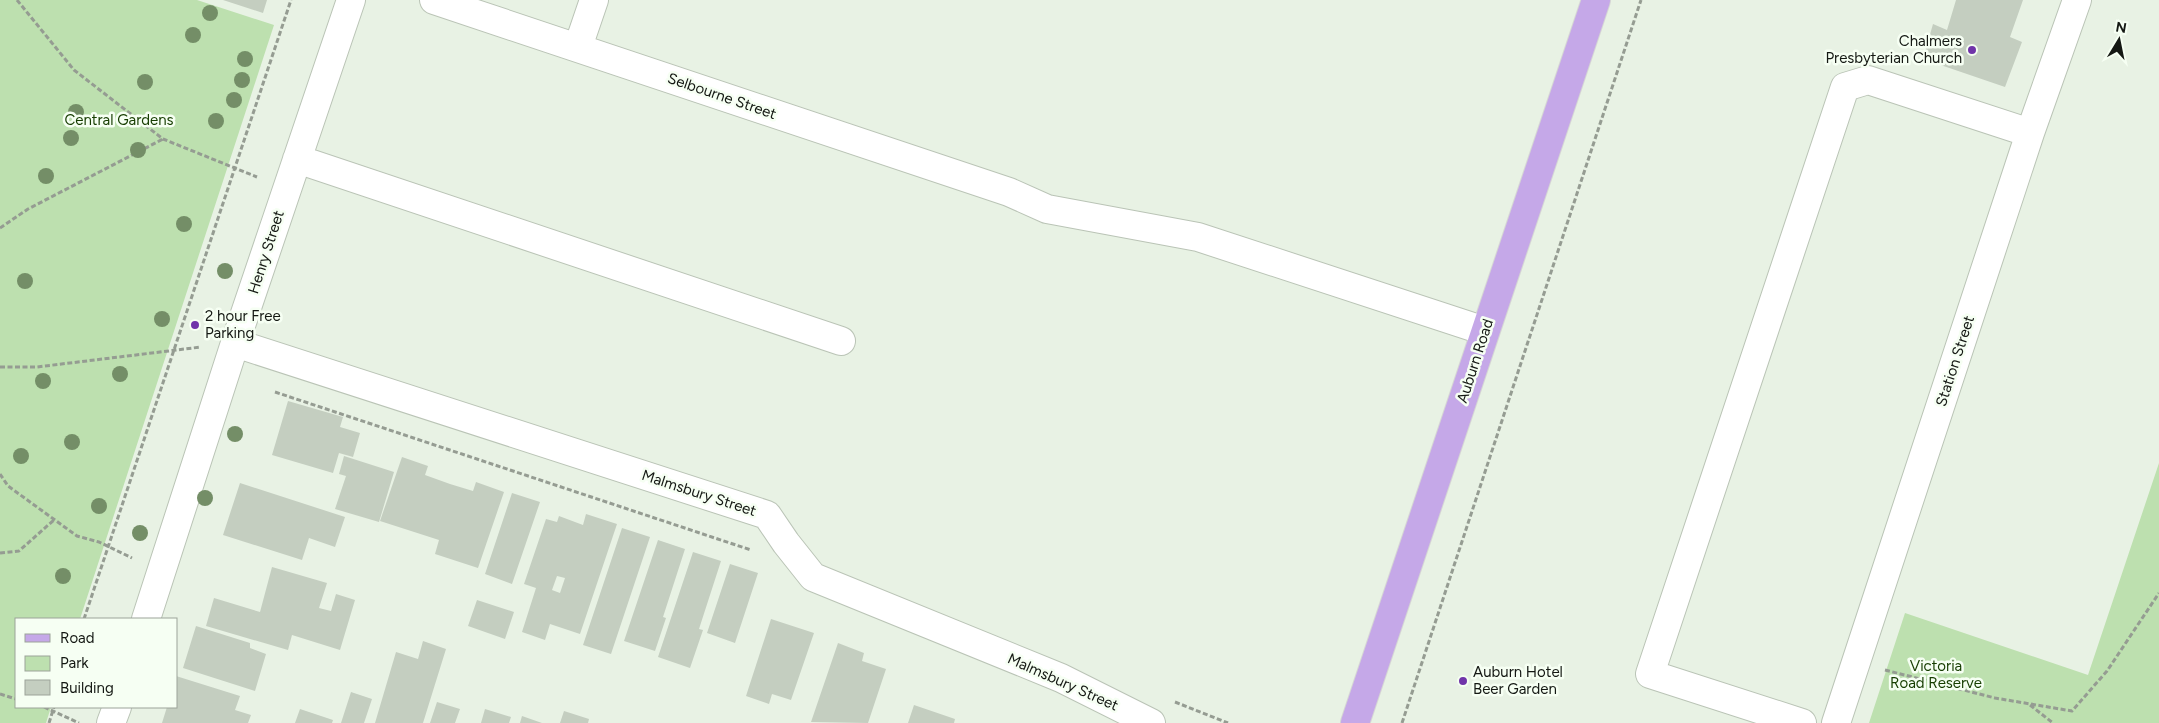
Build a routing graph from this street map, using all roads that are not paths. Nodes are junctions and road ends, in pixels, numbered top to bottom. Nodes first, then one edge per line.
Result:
1 (351, 0) edge
2 (434, 0) edge
3 (594, 0) edge
4 (1596, 0) edge
5 (2077, 0) edge
6 (578, 47) junction
7 (2030, 133) junction
8 (297, 159) junction
9 (1485, 331) junction
10 (841, 341) dead end
11 (235, 343) junction
12 (146, 618) edge
13 (116, 708) edge
14 (1111, 714) edge
15 (111, 723) edge
16 (1151, 723) edge
17 (1355, 723) edge
18 (1802, 723) edge
19 (1836, 723) edge

1 - 8 street, Henry Street
2 - 6 street, Selbourne Street
3 - 6 street
4 - 9 main road, Auburn Road
5 - 7 street, Station Street
6 - 9 street, Selbourne Street
7 - 18 street
7 - 19 street, Station Street
8 - 10 street
8 - 11 street, Henry Street
9 - 17 main road, Auburn Road
11 - 12 street, Henry Street
11 - 14 street, Malmsbury Street
13 - 15 street
14 - 16 street, Malmsbury Street

